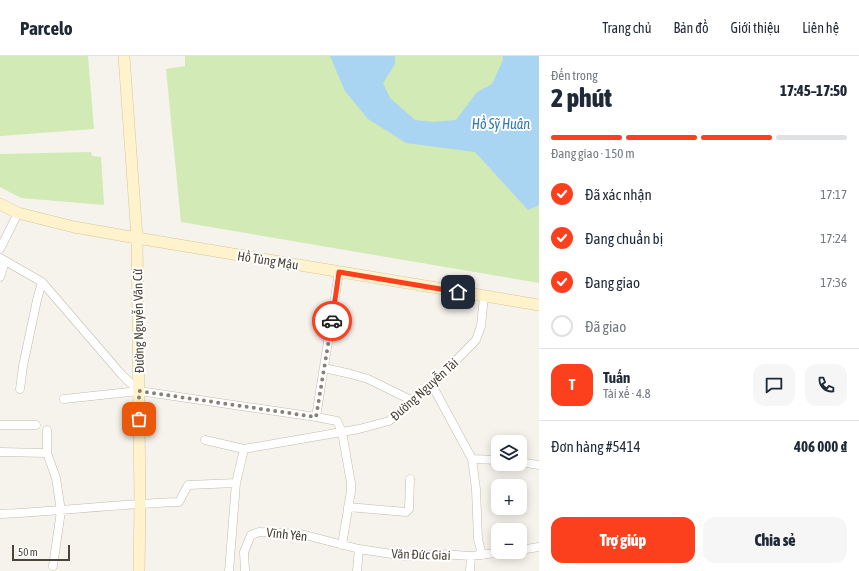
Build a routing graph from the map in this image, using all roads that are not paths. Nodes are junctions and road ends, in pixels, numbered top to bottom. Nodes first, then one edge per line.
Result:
1 (124, 56) edge
2 (0, 204) edge
3 (18, 213) junction
4 (137, 238) junction
5 (0, 249) edge
6 (2, 260) edge
7 (339, 272) junction
8 (0, 277) edge
9 (42, 282) junction
10 (484, 296) junction
11 (539, 305) edge
12 (324, 368) junction
13 (432, 385) junction
14 (20, 390) dead end
15 (139, 391) junction
16 (64, 399) dead end
17 (413, 401) junction
18 (316, 417) junction
19 (0, 425) edge
20 (36, 425) dead end
21 (47, 430) dead end
22 (342, 432) junction
23 (206, 440) dead end
24 (244, 449) junction
25 (0, 452) edge
26 (47, 453) junction
27 (472, 460) junction
28 (491, 460) edge
29 (527, 463) edge
30 (539, 465) edge
31 (410, 479) dead end
32 (236, 483) junction
33 (140, 504) junction
34 (348, 507) junction
35 (61, 511) junction
36 (0, 514) edge
37 (342, 545) junction
38 (539, 547) edge
39 (360, 549) junction
40 (527, 549) edge
41 (491, 554) edge
42 (482, 555) junction
43 (472, 556) junction
44 (53, 566) dead end
45 (139, 571) edge
46 (229, 571) edge
47 (245, 571) edge
48 (356, 571) edge
49 (470, 571) edge

1 - 4 main road, Đường Nguyễn Văn Cừ
2 - 3 main road, Hồ Tùng Mậu
3 - 4 main road, Hồ Tùng Mậu
3 - 5 street
4 - 7 main road, Hồ Tùng Mậu
4 - 15 main road, Đường Nguyễn Văn Cừ
6 - 8 street
6 - 9 street
7 - 10 main road, Hồ Tùng Mậu
7 - 12 street
9 - 14 street
9 - 15 street
10 - 11 main road, Hồ Tùng Mậu
10 - 13 street, Đường Nguyễn Tài
12 - 17 street
12 - 18 street
13 - 17 street, Đường Nguyễn Tài
13 - 27 street
15 - 16 street
15 - 18 street
15 - 33 main road, Đường Nguyễn Văn Cừ
17 - 22 street, Đường Nguyễn Tài
18 - 22 street
19 - 20 street
21 - 26 street
22 - 24 street, Đường Nguyễn Tài
22 - 34 street
23 - 24 street
24 - 32 street
25 - 26 street
26 - 35 street
27 - 28 street
27 - 42 street
29 - 30 street
31 - 34 street
32 - 33 street
32 - 46 street
33 - 35 street
33 - 45 main road, Đường Nguyễn Văn Cừ
34 - 37 street
35 - 36 street
35 - 44 street
37 - 39 street, Vĩnh Yên
37 - 47 street, Vĩnh Yên
38 - 40 street
39 - 43 street, Văn Đức Giai
39 - 48 street
41 - 42 street, Văn Đức Giai
42 - 43 street, Văn Đức Giai
43 - 49 street

